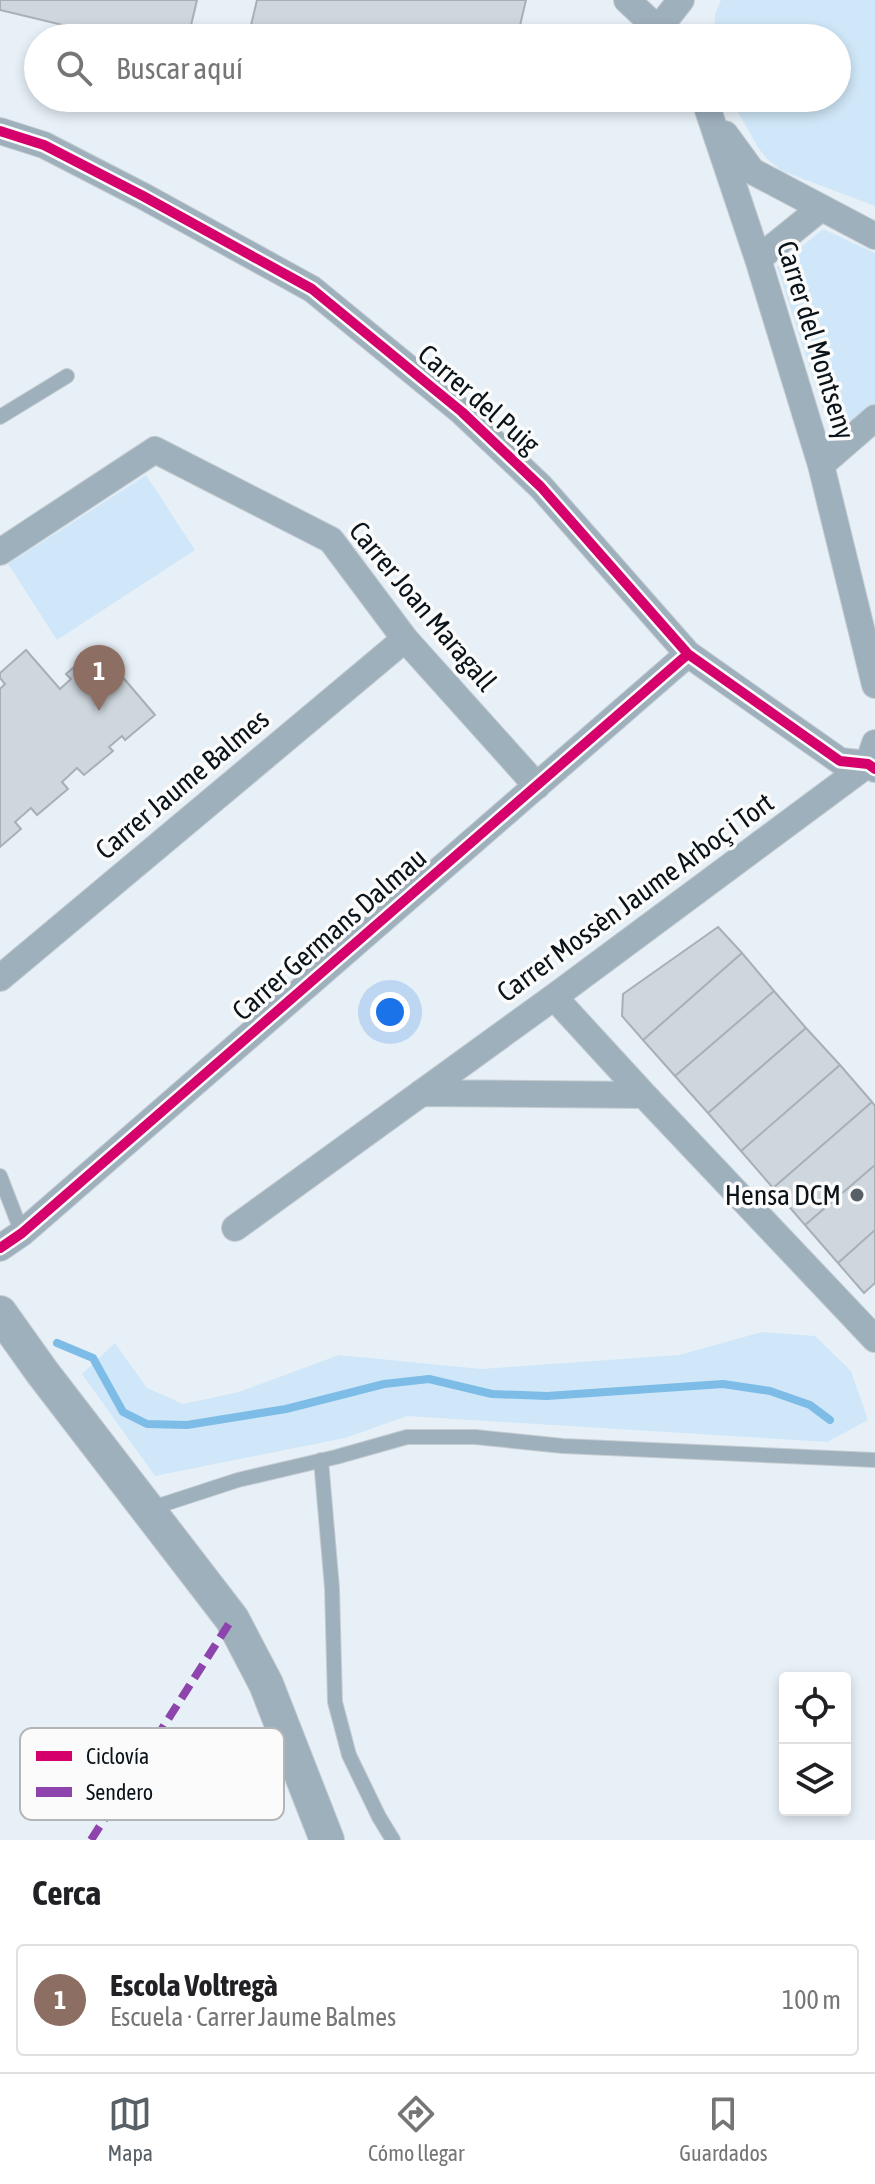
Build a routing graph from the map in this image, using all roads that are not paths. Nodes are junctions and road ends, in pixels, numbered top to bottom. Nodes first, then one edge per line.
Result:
1 (627, 0) edge
2 (681, 0) edge
3 (651, 24) edge
4 (667, 24) edge
5 (708, 112) edge
6 (711, 112) edge
7 (0, 131) edge
8 (821, 208) junction
9 (875, 236) edge
10 (758, 259) junction
11 (67, 376) dead end
12 (0, 417) edge
13 (875, 418) edge
14 (821, 465) junction
15 (0, 552) edge
16 (405, 639) junction
17 (688, 654) junction
18 (875, 685) edge
19 (873, 759) edge
20 (537, 786) junction
21 (0, 978) edge
22 (554, 997) junction
23 (421, 1093) junction
24 (644, 1095) junction
25 (0, 1176) edge
26 (235, 1228) dead end
27 (11, 1240) edge
28 (0, 1313) edge
29 (875, 1339) edge
30 (321, 1460) junction
31 (875, 1460) edge
32 (148, 1509) junction
33 (283, 1728) edge
34 (284, 1730) edge
35 (327, 1840) edge
36 (393, 1840) edge

1 - 3 street
2 - 4 street
5 - 10 street, Carrer del Montseny
6 - 8 street
7 - 17 street, Carrer del Puig
8 - 9 street
8 - 10 street
10 - 14 street, Carrer del Montseny
11 - 12 lane
13 - 14 street
14 - 18 street, Carrer del Montseny
15 - 16 street, Carrer Joan Maragall
16 - 20 street, Carrer Joan Maragall
16 - 21 street, Carrer Jaume Balmes
17 - 19 street, Carrer del Puig
17 - 20 street, Carrer Germans Dalmau
19 - 22 street, Carrer Mossèn Jaume Arboç i Tort
20 - 27 street, Carrer Germans Dalmau
22 - 23 street, Carrer Mossèn Jaume Arboç i Tort
22 - 24 street
23 - 24 street
23 - 26 street, Carrer Mossèn Jaume Arboç i Tort
24 - 29 street
25 - 27 lane
28 - 32 street
30 - 31 lane
30 - 32 lane
30 - 36 lane
32 - 33 street
34 - 35 street

